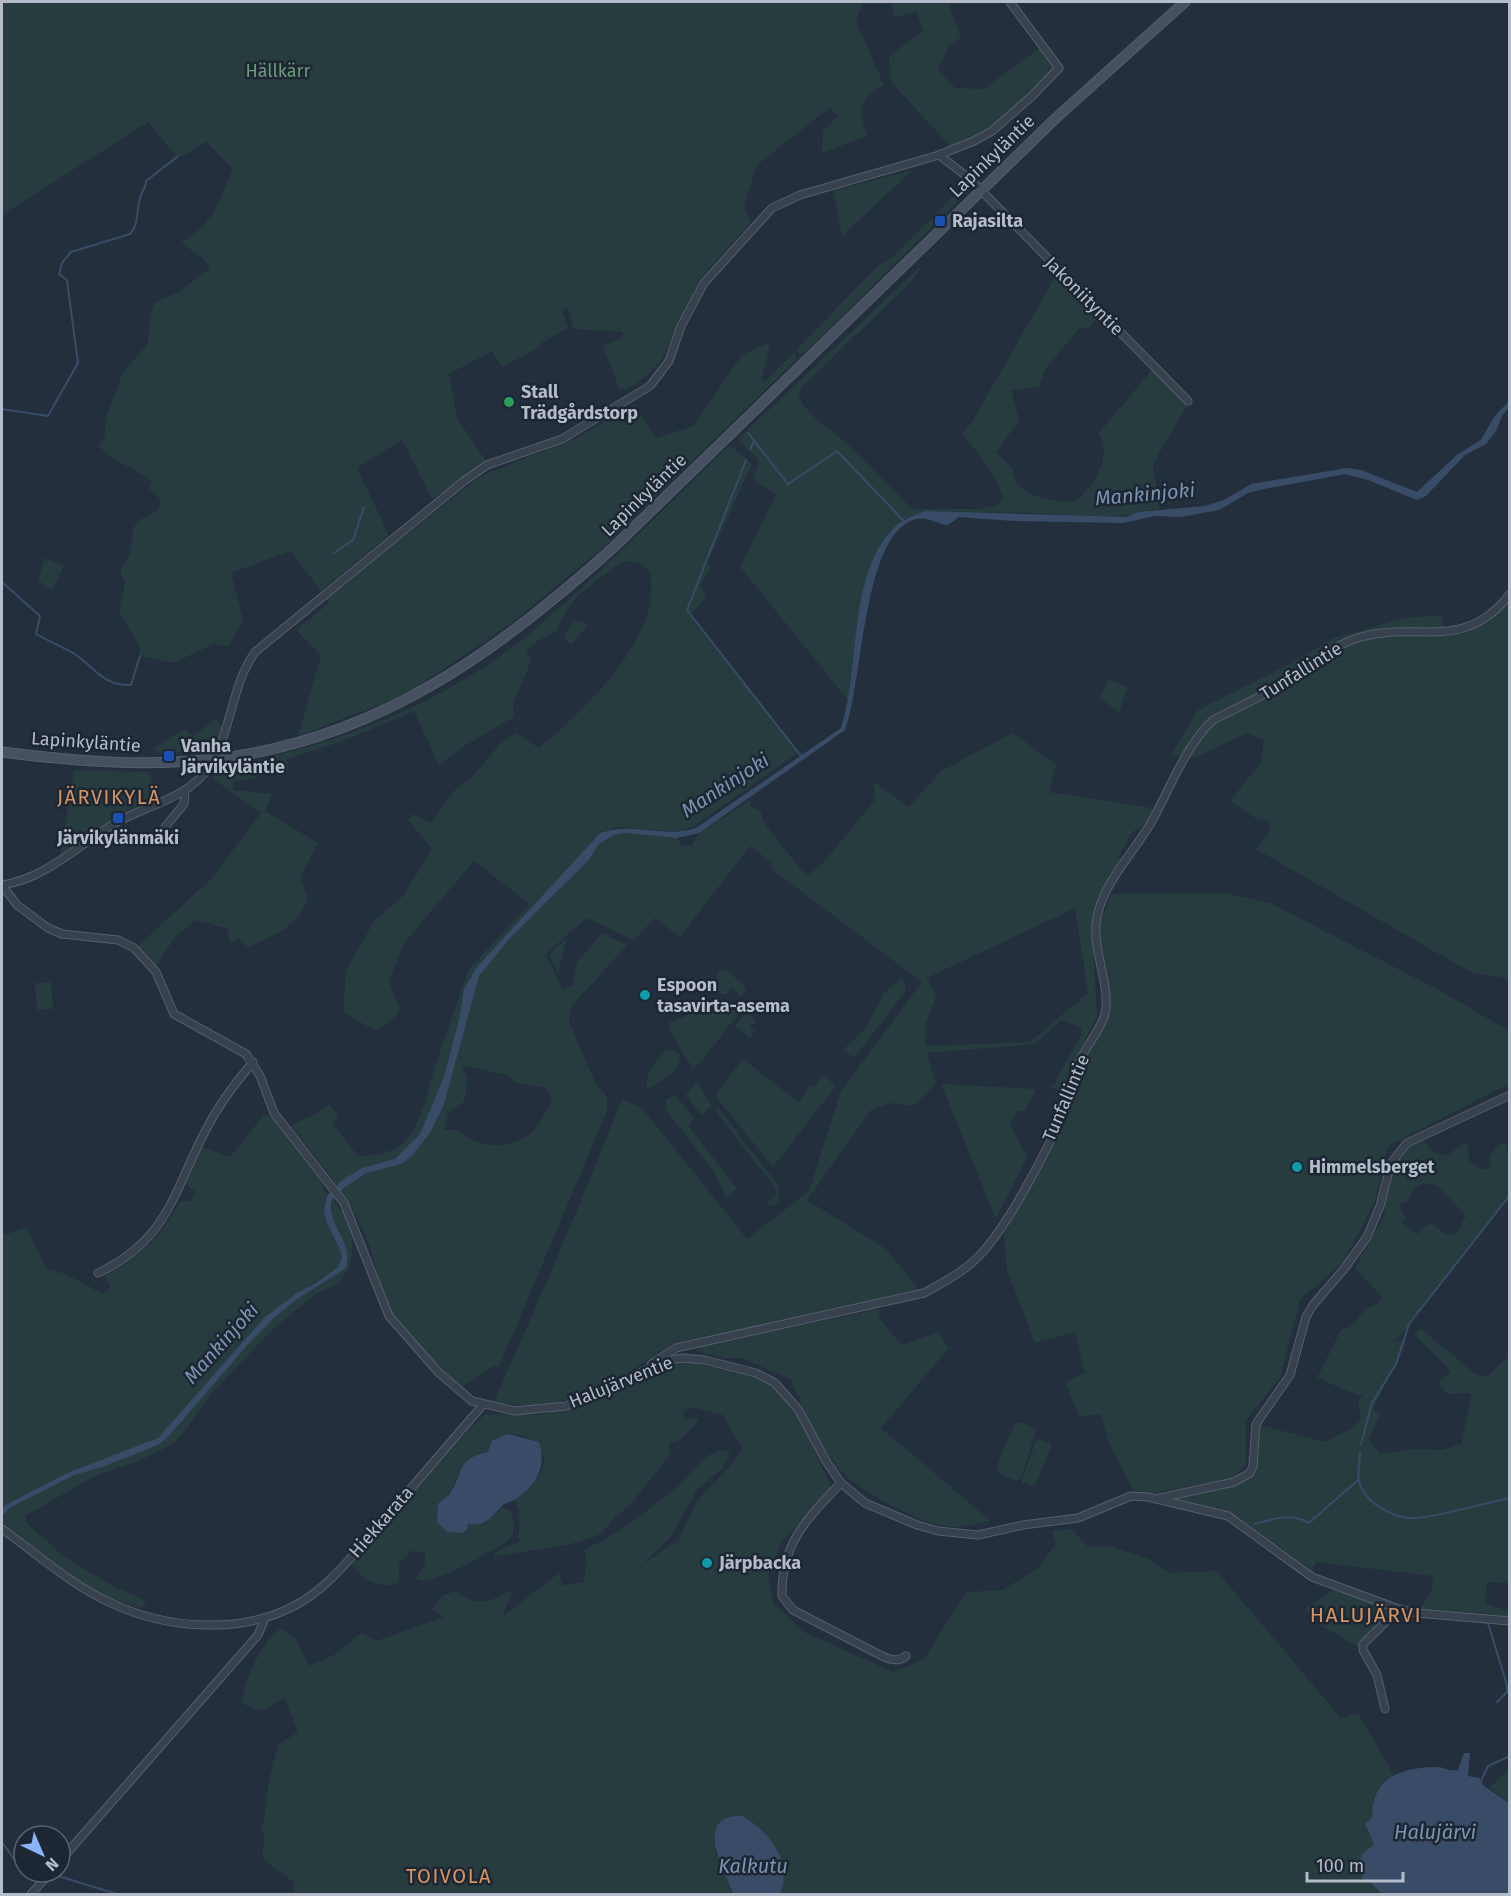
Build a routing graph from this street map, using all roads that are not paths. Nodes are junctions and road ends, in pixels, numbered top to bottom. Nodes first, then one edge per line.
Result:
1 (1010, 2) edge
2 (1185, 2) edge
3 (939, 155) junction
4 (981, 190) junction
5 (1188, 401) dead end
6 (1509, 594) edge
7 (2, 752) edge
8 (213, 759) junction
9 (185, 791) junction
10 (156, 838) dead end
11 (2, 885) edge
12 (253, 1062) junction
13 (1509, 1095) edge
14 (98, 1273) dead end
15 (646, 1368) junction
16 (482, 1406) junction
17 (841, 1483) junction
18 (1158, 1498) junction
19 (2, 1529) edge
20 (1399, 1609) junction
21 (265, 1618) junction
22 (1509, 1621) edge
23 (906, 1656) dead end
24 (1385, 1709) dead end
25 (72, 1847) edge

1 - 3 street
2 - 4 main road, Lapinkyläntie
3 - 4 street
3 - 8 street
4 - 5 street, Jakoniityntie
4 - 8 main road, Lapinkyläntie
6 - 15 street, Tunfallintie
7 - 8 main road, Lapinkyläntie
8 - 9 street
9 - 10 street
9 - 11 street
11 - 12 street
12 - 14 street
12 - 16 street, Halujärventie
13 - 18 street
15 - 16 street, Halujärventie
15 - 17 street, Halujärventie
16 - 21 street, Hiekkarata
17 - 18 street, Halujärventie
17 - 23 street
18 - 20 street, Halujärventie
19 - 21 street, Hiekkarata
20 - 22 street, Halujärventie
20 - 24 street
21 - 25 street

